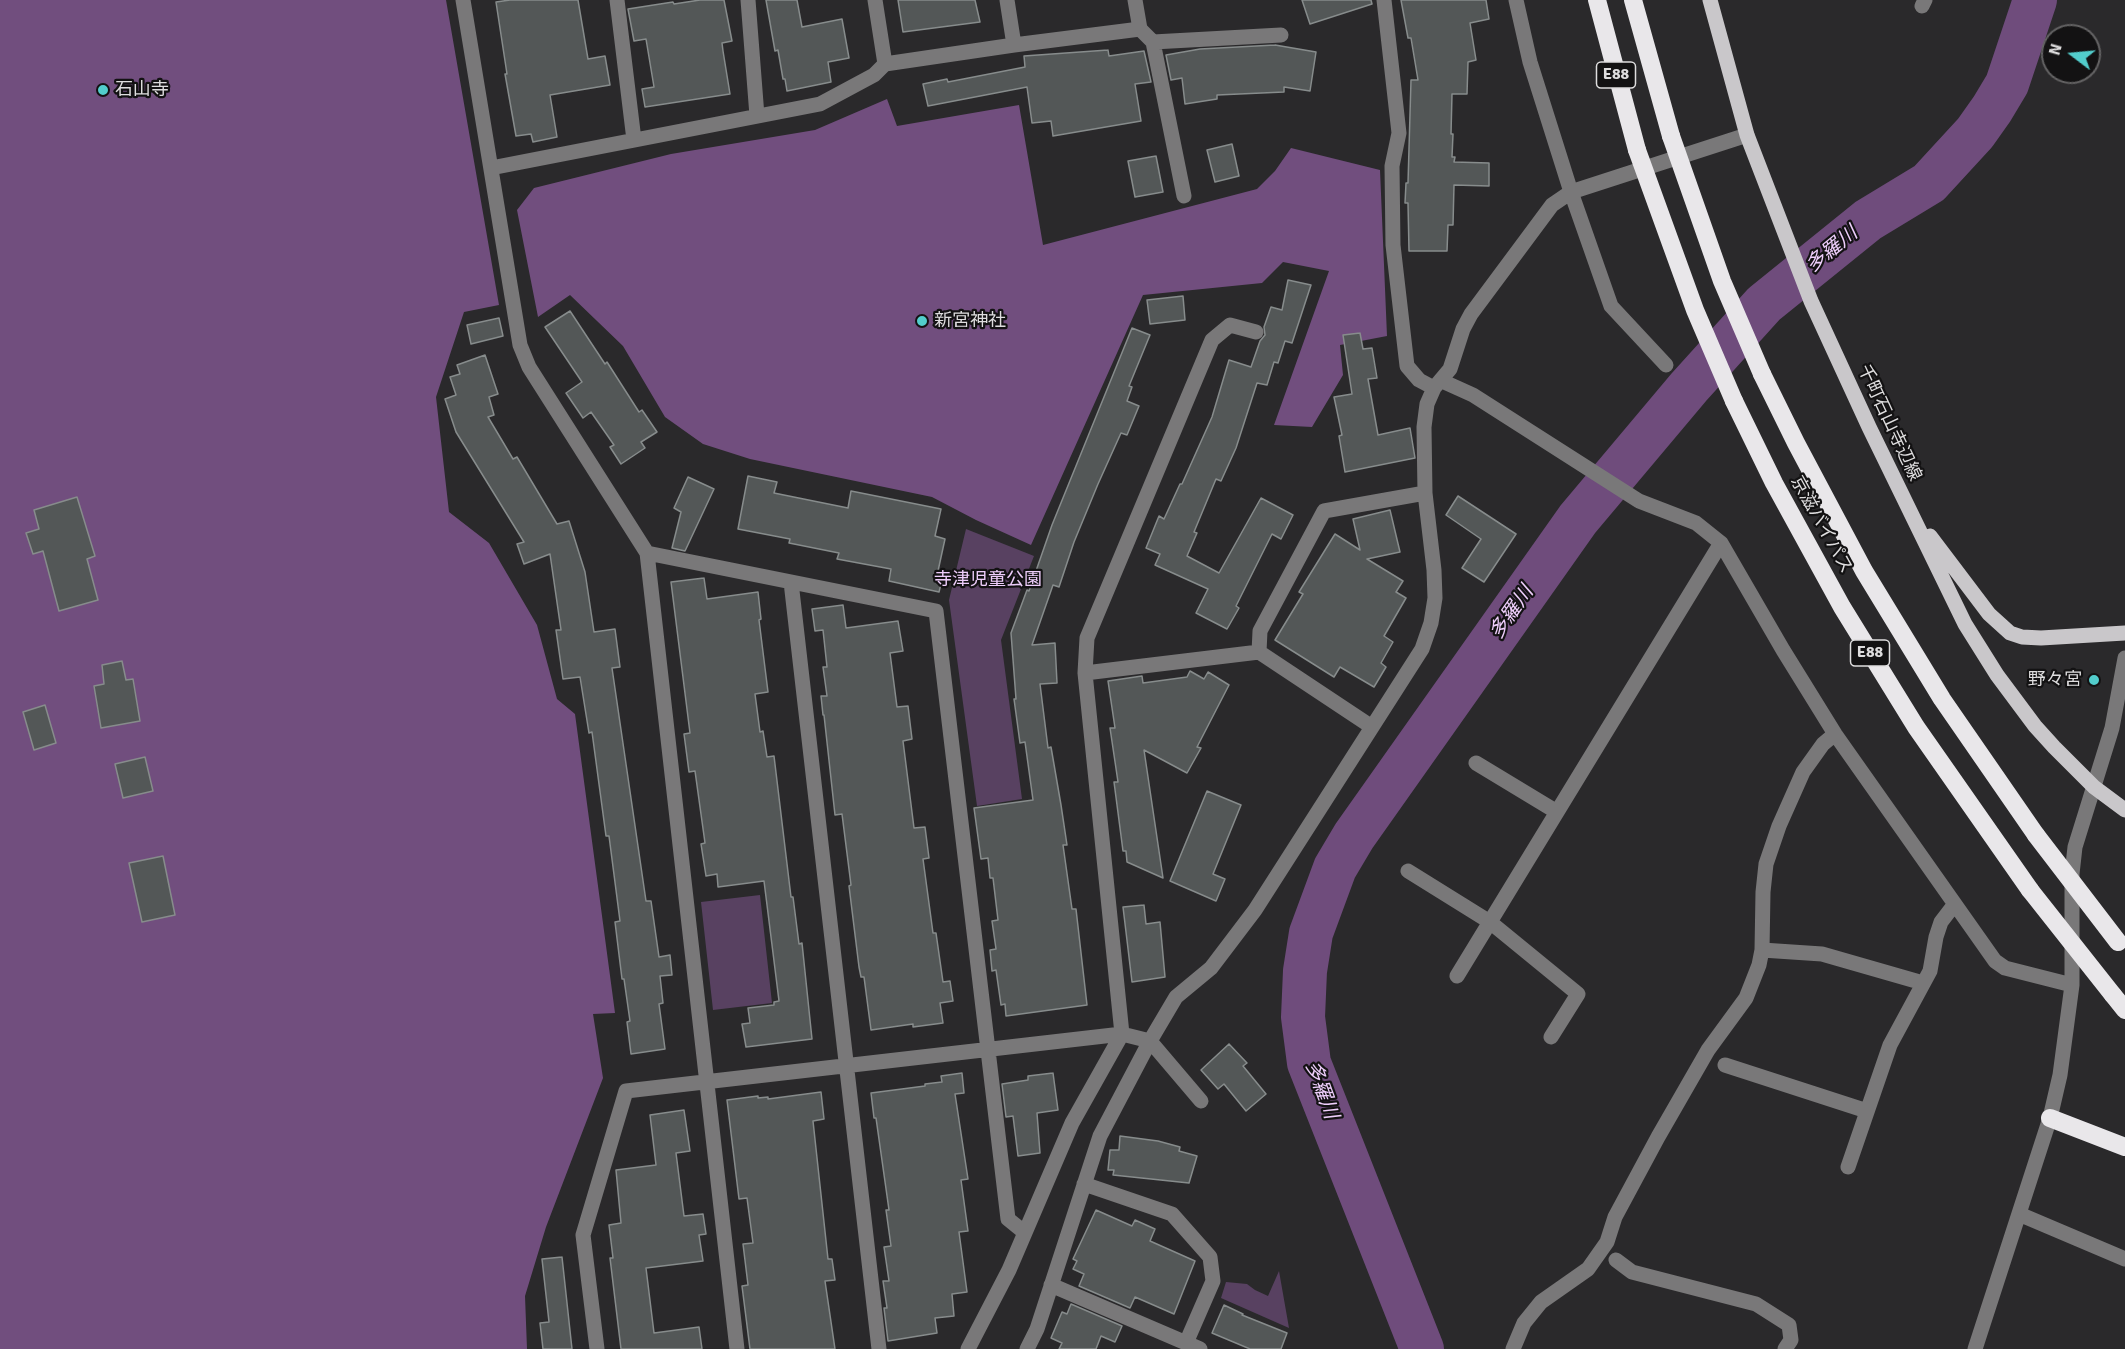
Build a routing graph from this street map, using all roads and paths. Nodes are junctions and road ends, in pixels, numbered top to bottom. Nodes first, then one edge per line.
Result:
1 (463, 0) edge
2 (617, 0) edge
3 (748, 0) edge
4 (875, 0) edge
5 (1007, 0) edge
6 (1135, 0) edge
7 (1384, 0) edge
8 (1516, 0) edge
9 (1597, 0) edge
10 (1633, 0) edge
11 (1710, 0) edge
12 (1140, 29) junction
13 (1281, 35) dead end
14 (1153, 42) junction
15 (1014, 45) junction
16 (885, 64) junction
17 (757, 116) junction
18 (1747, 135) junction
19 (634, 140) junction
20 (490, 168) junction
21 (1571, 192) junction
22 (1185, 196) dead end
23 (1256, 332) dead end
24 (1666, 365) dead end
25 (1438, 385) junction
26 (1425, 493) junction
27 (1908, 507) junction
28 (1721, 543) junction
29 (646, 553) junction
30 (791, 582) junction
31 (2125, 633) edge
32 (1259, 652) junction
33 (2125, 658) edge
34 (1085, 673) junction
35 (1372, 727) junction
36 (1835, 734) junction
37 (1476, 763) dead end
38 (2094, 787) junction
39 (2125, 810) edge
40 (1557, 812) junction
41 (1408, 871) dead end
42 (1954, 905) junction
43 (1490, 922) junction
44 (2122, 946) edge
45 (1762, 950) junction
46 (1457, 976) dead end
47 (1923, 983) junction
48 (2072, 985) junction
49 (2125, 1010) edge
50 (1122, 1034) junction
51 (1551, 1037) dead end
52 (1150, 1041) junction
53 (988, 1050) junction
54 (1725, 1065) dead end
55 (846, 1066) junction
56 (706, 1082) junction
57 (1201, 1101) dead end
58 (1867, 1111) junction
59 (2050, 1118) junction
60 (2125, 1147) edge
61 (1848, 1167) dead end
62 (1084, 1184) junction
63 (2019, 1214) junction
64 (1024, 1232) junction
65 (2125, 1259) edge
66 (1616, 1260) dead end
67 (1051, 1285) junction
68 (1193, 1346) edge
69 (597, 1349) edge
70 (737, 1349) edge
71 (879, 1349) edge
72 (968, 1349) edge
73 (1027, 1349) edge
74 (1513, 1349) edge
75 (1785, 1349) edge
76 (1975, 1349) edge

1 - 20 street
2 - 19 street
3 - 17 street
4 - 16 street
5 - 15 street
6 - 12 street
7 - 25 street
8 - 21 street
9 - 49 highway, 京滋バイパス / E88, bridge
10 - 44 highway, 京滋バイパス / E88, bridge
11 - 18 main road, 千町石山寺辺線
12 - 14 street
12 - 15 street
13 - 14 street
14 - 22 street
15 - 16 street
16 - 17 street
17 - 19 street
18 - 21 street
18 - 27 main road, 千町石山寺辺線
19 - 20 street
20 - 29 street
21 - 24 street
21 - 25 street
23 - 34 street
25 - 26 street
25 - 28 street
26 - 32 street
26 - 35 street
27 - 31 main road
27 - 38 main road, 千町石山寺辺線
28 - 36 street
28 - 40 street
29 - 30 street
29 - 56 street
30 - 53 street
30 - 55 street
32 - 34 street
32 - 35 street
33 - 38 street
34 - 50 street
35 - 52 street
36 - 42 street
36 - 45 street
37 - 40 street
38 - 39 main road, 千町石山寺辺線
38 - 48 street
40 - 43 street
41 - 43 street
42 - 47 street
42 - 48 street
43 - 46 street
43 - 51 street
45 - 47 street
45 - 74 street
47 - 58 street
48 - 59 street
50 - 52 street
50 - 53 street
50 - 64 street
52 - 57 street
52 - 62 street
53 - 55 street
53 - 64 street
54 - 58 street
55 - 56 street
55 - 71 street
56 - 69 street
56 - 70 street
58 - 61 street
59 - 60 highway
59 - 63 street
62 - 67 street
62 - 68 street
63 - 65 street
63 - 76 street
64 - 72 street
66 - 75 street
67 - 68 street
67 - 73 street

